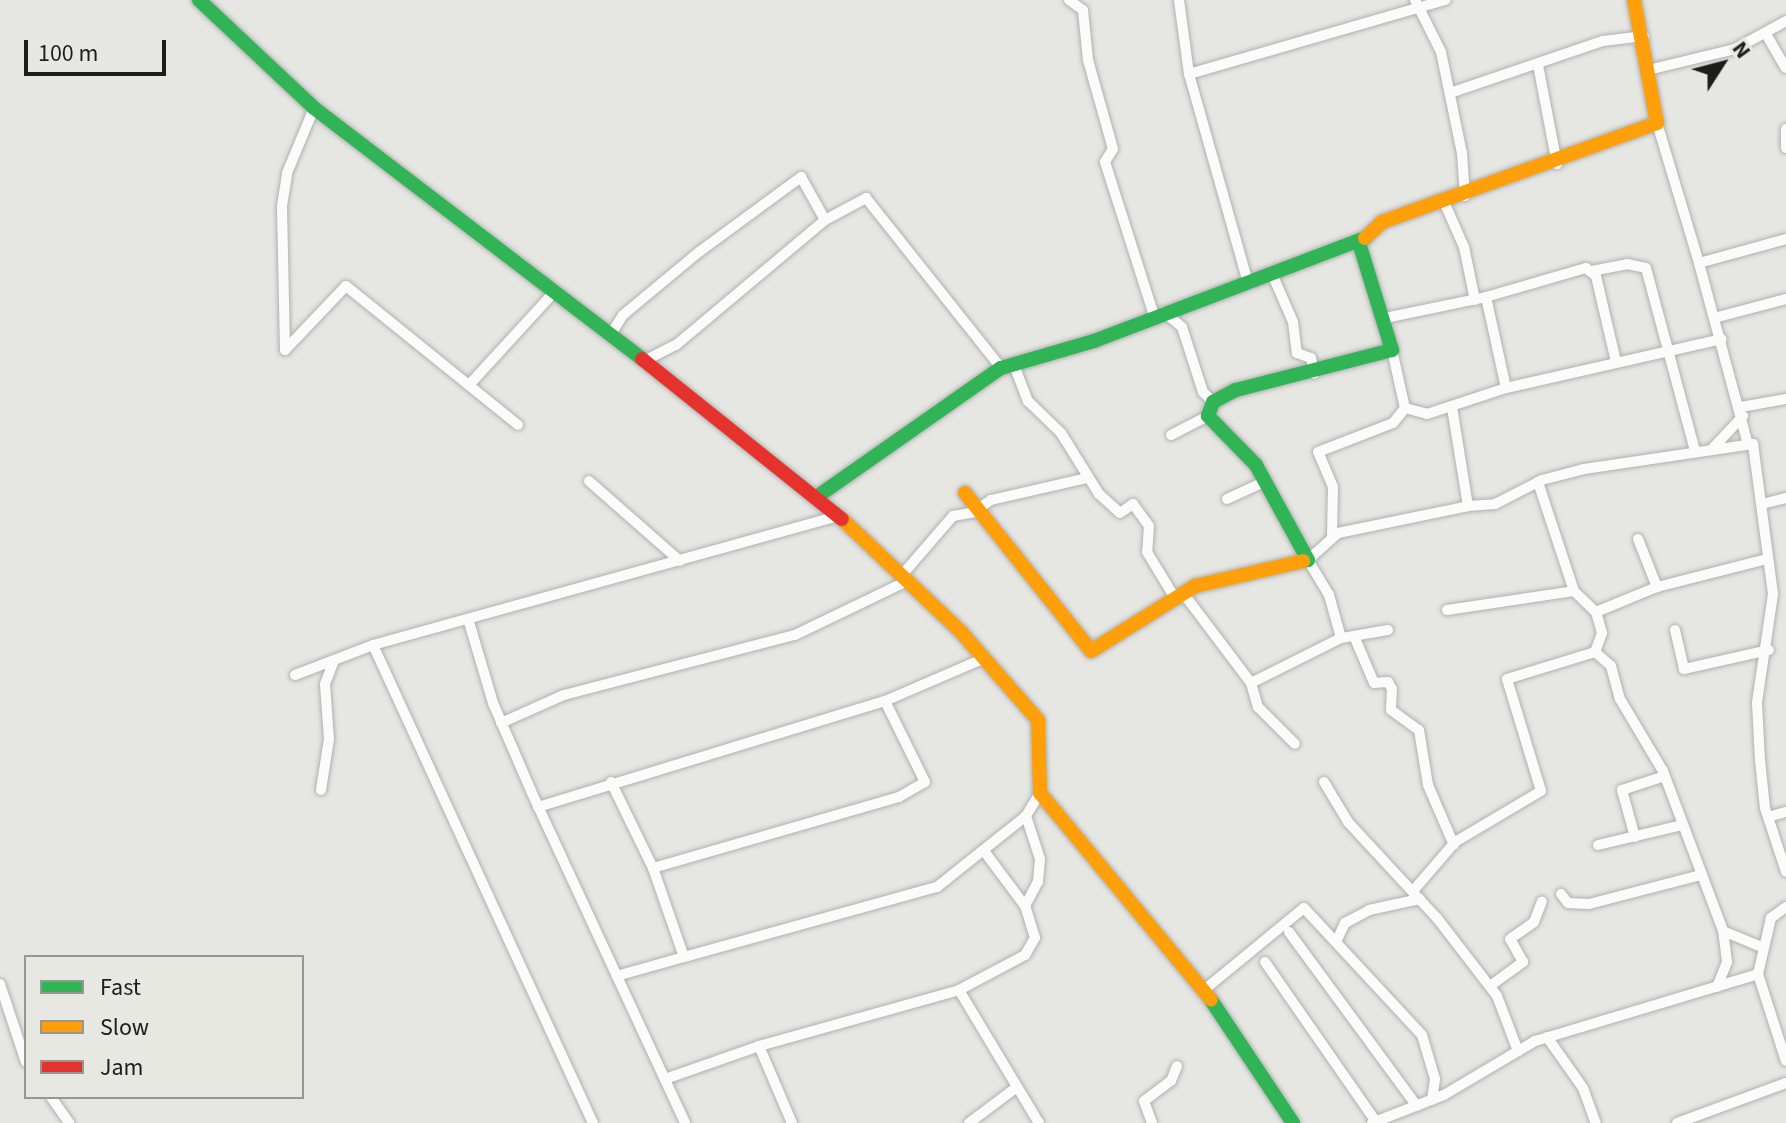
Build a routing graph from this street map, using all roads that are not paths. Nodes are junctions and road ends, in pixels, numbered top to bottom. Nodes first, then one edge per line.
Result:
1 (199, 0) edge
2 (1069, 0) edge
3 (1179, 0) edge
4 (1446, 0) edge
5 (1634, 0) edge
6 (1416, 5) edge
7 (1786, 21) edge
8 (1766, 34) junction
9 (1644, 36) junction
10 (1538, 65) junction
11 (1786, 68) edge
12 (1648, 70) junction
13 (1189, 74) junction
14 (1450, 93) junction
15 (314, 108) junction
16 (1657, 123) junction
17 (1786, 129) edge
18 (1786, 148) edge
19 (1557, 164) junction
20 (1465, 196) junction
21 (1445, 204) junction
22 (825, 220) junction
23 (1786, 239) edge
24 (1359, 243) junction
25 (1699, 263) junction
26 (1592, 271) junction
27 (1273, 276) junction
28 (1248, 283) junction
29 (555, 291) junction
30 (1480, 298) junction
31 (1786, 299) edge
32 (1159, 314) junction
33 (1385, 318) junction
34 (1714, 318) junction
35 (611, 334) junction
36 (1721, 339) junction
37 (1392, 350) junction
38 (1668, 351) junction
39 (646, 360) junction
40 (1616, 362) junction
41 (1007, 366) junction
42 (1314, 374) junction
43 (469, 385) junction
44 (1506, 388) junction
45 (1786, 399) edge
46 (1452, 407) junction
47 (1405, 408) junction
48 (1210, 409) junction
49 (1742, 412) junction
50 (518, 425) dead end
51 (1171, 435) dead end
52 (1747, 441) junction
53 (1712, 449) junction
54 (1695, 451) junction
55 (1087, 478) junction
56 (589, 481) dead end
57 (1266, 481) junction
58 (1538, 482) junction
59 (965, 493) dead end
60 (818, 496) junction
61 (1786, 498) edge
62 (1227, 499) dead end
63 (1762, 504) junction
64 (1468, 506) junction
65 (979, 510) junction
66 (839, 516) junction
67 (1332, 538) junction
68 (1638, 539) dead end
69 (1767, 559) junction
70 (1308, 560) junction
71 (680, 561) junction
72 (905, 578) junction
73 (1657, 587) junction
74 (1786, 590) edge
75 (1574, 591) junction
76 (1773, 594) junction
77 (1179, 595) junction
78 (1447, 610) dead end
79 (1596, 612) junction
80 (469, 622) junction
81 (1388, 630) dead end
82 (1675, 630) dead end
83 (1354, 636) junction
84 (1341, 638) junction
85 (373, 645) junction
86 (1769, 650) junction
87 (1595, 652) junction
88 (985, 658) junction
89 (335, 660) junction
90 (295, 675) dead end
91 (1251, 683) junction
92 (885, 701) junction
93 (501, 723) junction
94 (1295, 744) dead end
95 (1665, 776) junction
96 (611, 782) junction
97 (1324, 782) dead end
98 (321, 790) dead end
99 (1040, 793) junction
100 (538, 807) junction
101 (1786, 812) edge
102 (1026, 816) junction
103 (1768, 817) junction
104 (1682, 825) junction
105 (1635, 837) junction
106 (1454, 845) junction
107 (1598, 845) dead end
108 (984, 851) junction
109 (653, 868) junction
110 (1786, 872) edge
111 (1701, 875) junction
112 (1561, 894) dead end
113 (1417, 895) junction
114 (1542, 901) dead end
115 (1025, 906) junction
116 (1786, 907) edge
117 (1723, 931) junction
118 (1289, 932) dead end
119 (1337, 940) junction
120 (1764, 948) junction
121 (684, 957) junction
122 (1265, 962) dead end
123 (1758, 974) junction
124 (617, 976) junction
125 (0, 984) edge
126 (1490, 986) junction
127 (1717, 987) junction
128 (959, 990) junction
129 (1204, 990) junction
130 (1547, 1037) junction
131 (759, 1046) junction
132 (1518, 1051) junction
133 (24, 1056) edge
134 (1786, 1061) edge
135 (1177, 1066) dead end
136 (665, 1079) junction
137 (1786, 1083) edge
138 (1017, 1087) junction
139 (52, 1099) edge
140 (1432, 1100) junction
141 (1417, 1106) junction
142 (1374, 1122) edge
143 (69, 1123) edge
144 (593, 1123) edge
145 (685, 1123) edge
146 (792, 1123) edge
147 (969, 1123) edge
148 (1039, 1123) edge
149 (1152, 1123) edge
150 (1293, 1123) edge
151 (1598, 1123) edge
152 (1608, 1123) edge
153 (1677, 1123) edge

1 - 15 street
2 - 32 street
3 - 13 street
4 - 6 street
5 - 9 street
6 - 13 street
6 - 14 street
7 - 8 street
8 - 11 street
8 - 12 street
9 - 10 street
9 - 12 street
10 - 14 street
10 - 19 street
12 - 16 street
13 - 28 street
14 - 20 street
15 - 29 street
15 - 43 street
16 - 19 street
16 - 25 street
17 - 18 street
19 - 20 street
20 - 21 street
21 - 24 street
21 - 30 street
22 - 35 street
22 - 39 street
22 - 41 street
23 - 25 street
24 - 27 street
24 - 33 street
25 - 34 street
26 - 30 street
26 - 38 street
26 - 40 street
27 - 28 street
27 - 42 street
28 - 32 street
29 - 35 street
29 - 43 street
30 - 33 street
30 - 44 street
31 - 34 street
32 - 41 street
32 - 48 street
33 - 37 street
34 - 36 street
35 - 39 street
36 - 38 street
36 - 49 street
37 - 42 street
37 - 47 street
38 - 40 street
38 - 54 street
39 - 60 street
40 - 44 street
41 - 55 street
41 - 60 street
42 - 48 street
43 - 50 street
44 - 46 street
45 - 49 street
46 - 47 street
46 - 64 street
47 - 67 street
48 - 51 street
48 - 57 street
49 - 52 street
49 - 53 street
52 - 53 street
52 - 63 street
53 - 54 street
54 - 58 street
55 - 65 street
55 - 77 street
56 - 71 street
57 - 62 street
57 - 70 street
58 - 64 street
58 - 75 street
59 - 65 street
60 - 66 street
61 - 63 street
63 - 69 street
64 - 67 street
65 - 72 street
65 - 77 street
66 - 71 street
66 - 72 street
67 - 70 street
68 - 73 street
69 - 73 street
69 - 76 street
70 - 77 street
70 - 84 street
71 - 80 street
72 - 88 street
72 - 93 street
73 - 79 street
74 - 76 street
75 - 78 street
75 - 79 street
76 - 86 street
77 - 91 street
79 - 87 street
80 - 85 street
80 - 93 street
81 - 83 street
82 - 86 street
83 - 84 street
83 - 106 street
84 - 91 street
85 - 89 street
85 - 144 street
86 - 103 street
87 - 95 street
87 - 106 street
88 - 92 street
88 - 99 street
89 - 90 street
89 - 98 street
91 - 94 street
92 - 96 street
92 - 109 street
93 - 100 street
95 - 104 street
95 - 105 street
96 - 100 street
96 - 109 street
97 - 113 street
99 - 102 street
99 - 129 street
100 - 124 street
101 - 103 street
102 - 108 street
102 - 115 street
103 - 110 street
104 - 105 street
104 - 111 street
105 - 107 street
106 - 113 street
108 - 115 street
108 - 121 street
109 - 121 street
111 - 112 street
111 - 117 street
113 - 119 street
113 - 126 street
114 - 126 street
115 - 128 street
116 - 120 street
117 - 120 street
117 - 127 street
118 - 141 street
119 - 129 street
119 - 140 street
120 - 123 street
121 - 124 street
122 - 142 street
123 - 127 street
123 - 134 street
124 - 136 street
125 - 133 street
126 - 132 street
127 - 130 street
128 - 131 street
128 - 138 street
129 - 150 street
130 - 132 street
130 - 151 street
131 - 136 street
131 - 146 street
132 - 140 street
135 - 149 street
136 - 145 street
137 - 153 street
138 - 147 street
138 - 148 street
139 - 143 street
140 - 141 street
141 - 142 street
151 - 152 street

